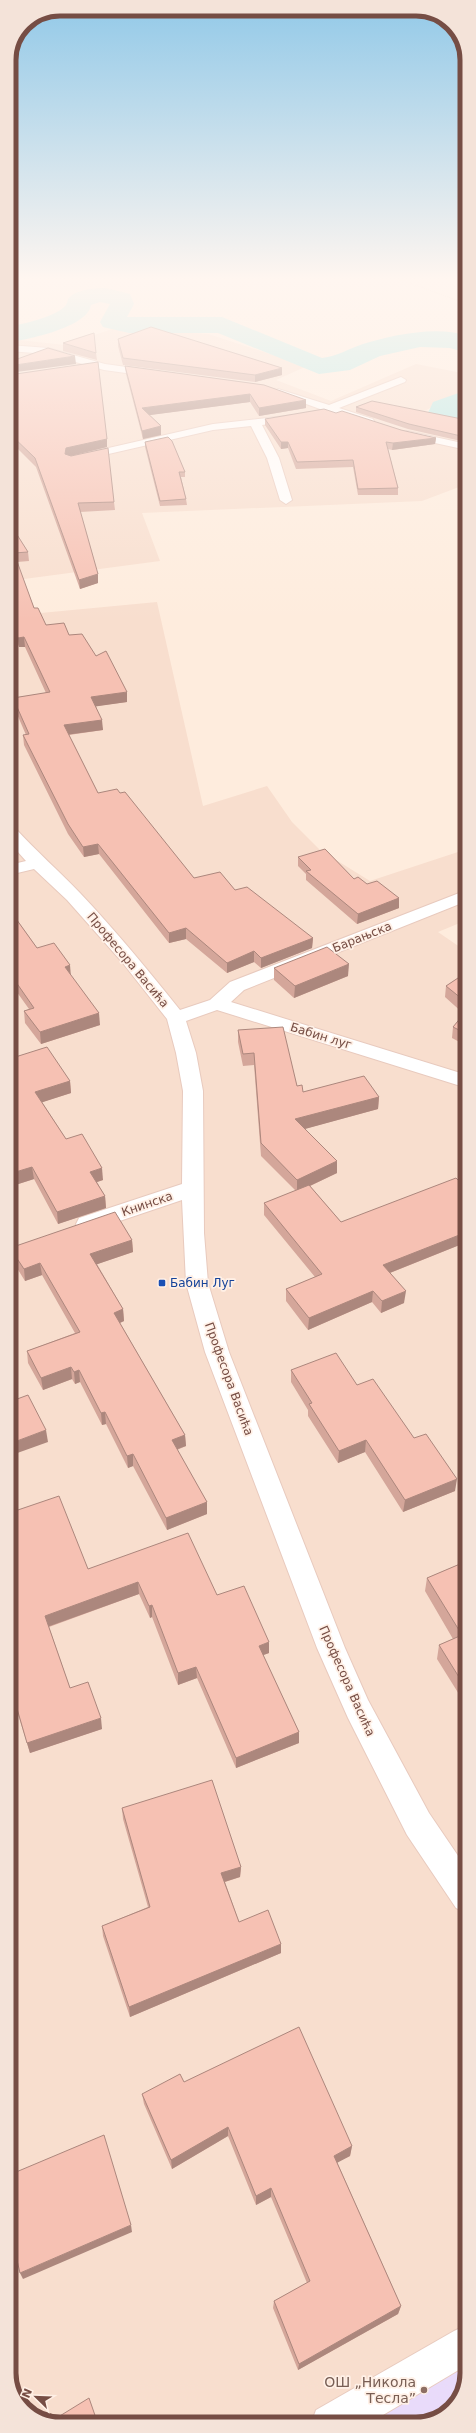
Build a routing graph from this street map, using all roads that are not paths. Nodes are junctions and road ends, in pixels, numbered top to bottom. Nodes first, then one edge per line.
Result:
1 (282, 394) edge
2 (368, 394) edge
3 (330, 409) junction
4 (255, 422) junction
5 (382, 426) edge
6 (397, 431) edge
7 (460, 445) edge
8 (71, 460) edge
9 (286, 500) dead end
10 (16, 840) edge
11 (37, 863) junction
12 (16, 868) edge
13 (460, 898) edge
14 (217, 1004) junction
15 (176, 1018) junction
16 (460, 1080) edge
17 (194, 1188) junction
18 (68, 1231) edge
19 (460, 1886) edge
20 (460, 2348) edge
21 (342, 2417) edge

1 - 3 street
2 - 3 street
3 - 4 street
3 - 5 street
4 - 8 street
4 - 9 street
6 - 7 street
10 - 11 street, Професора Васића
11 - 12 street
11 - 15 street, Професора Васића
13 - 14 street, Барањска
14 - 15 street
14 - 16 street, Бабин луг
15 - 17 street, Професора Васића
17 - 18 street, Книнска
17 - 19 street, Професора Васића
20 - 21 street

